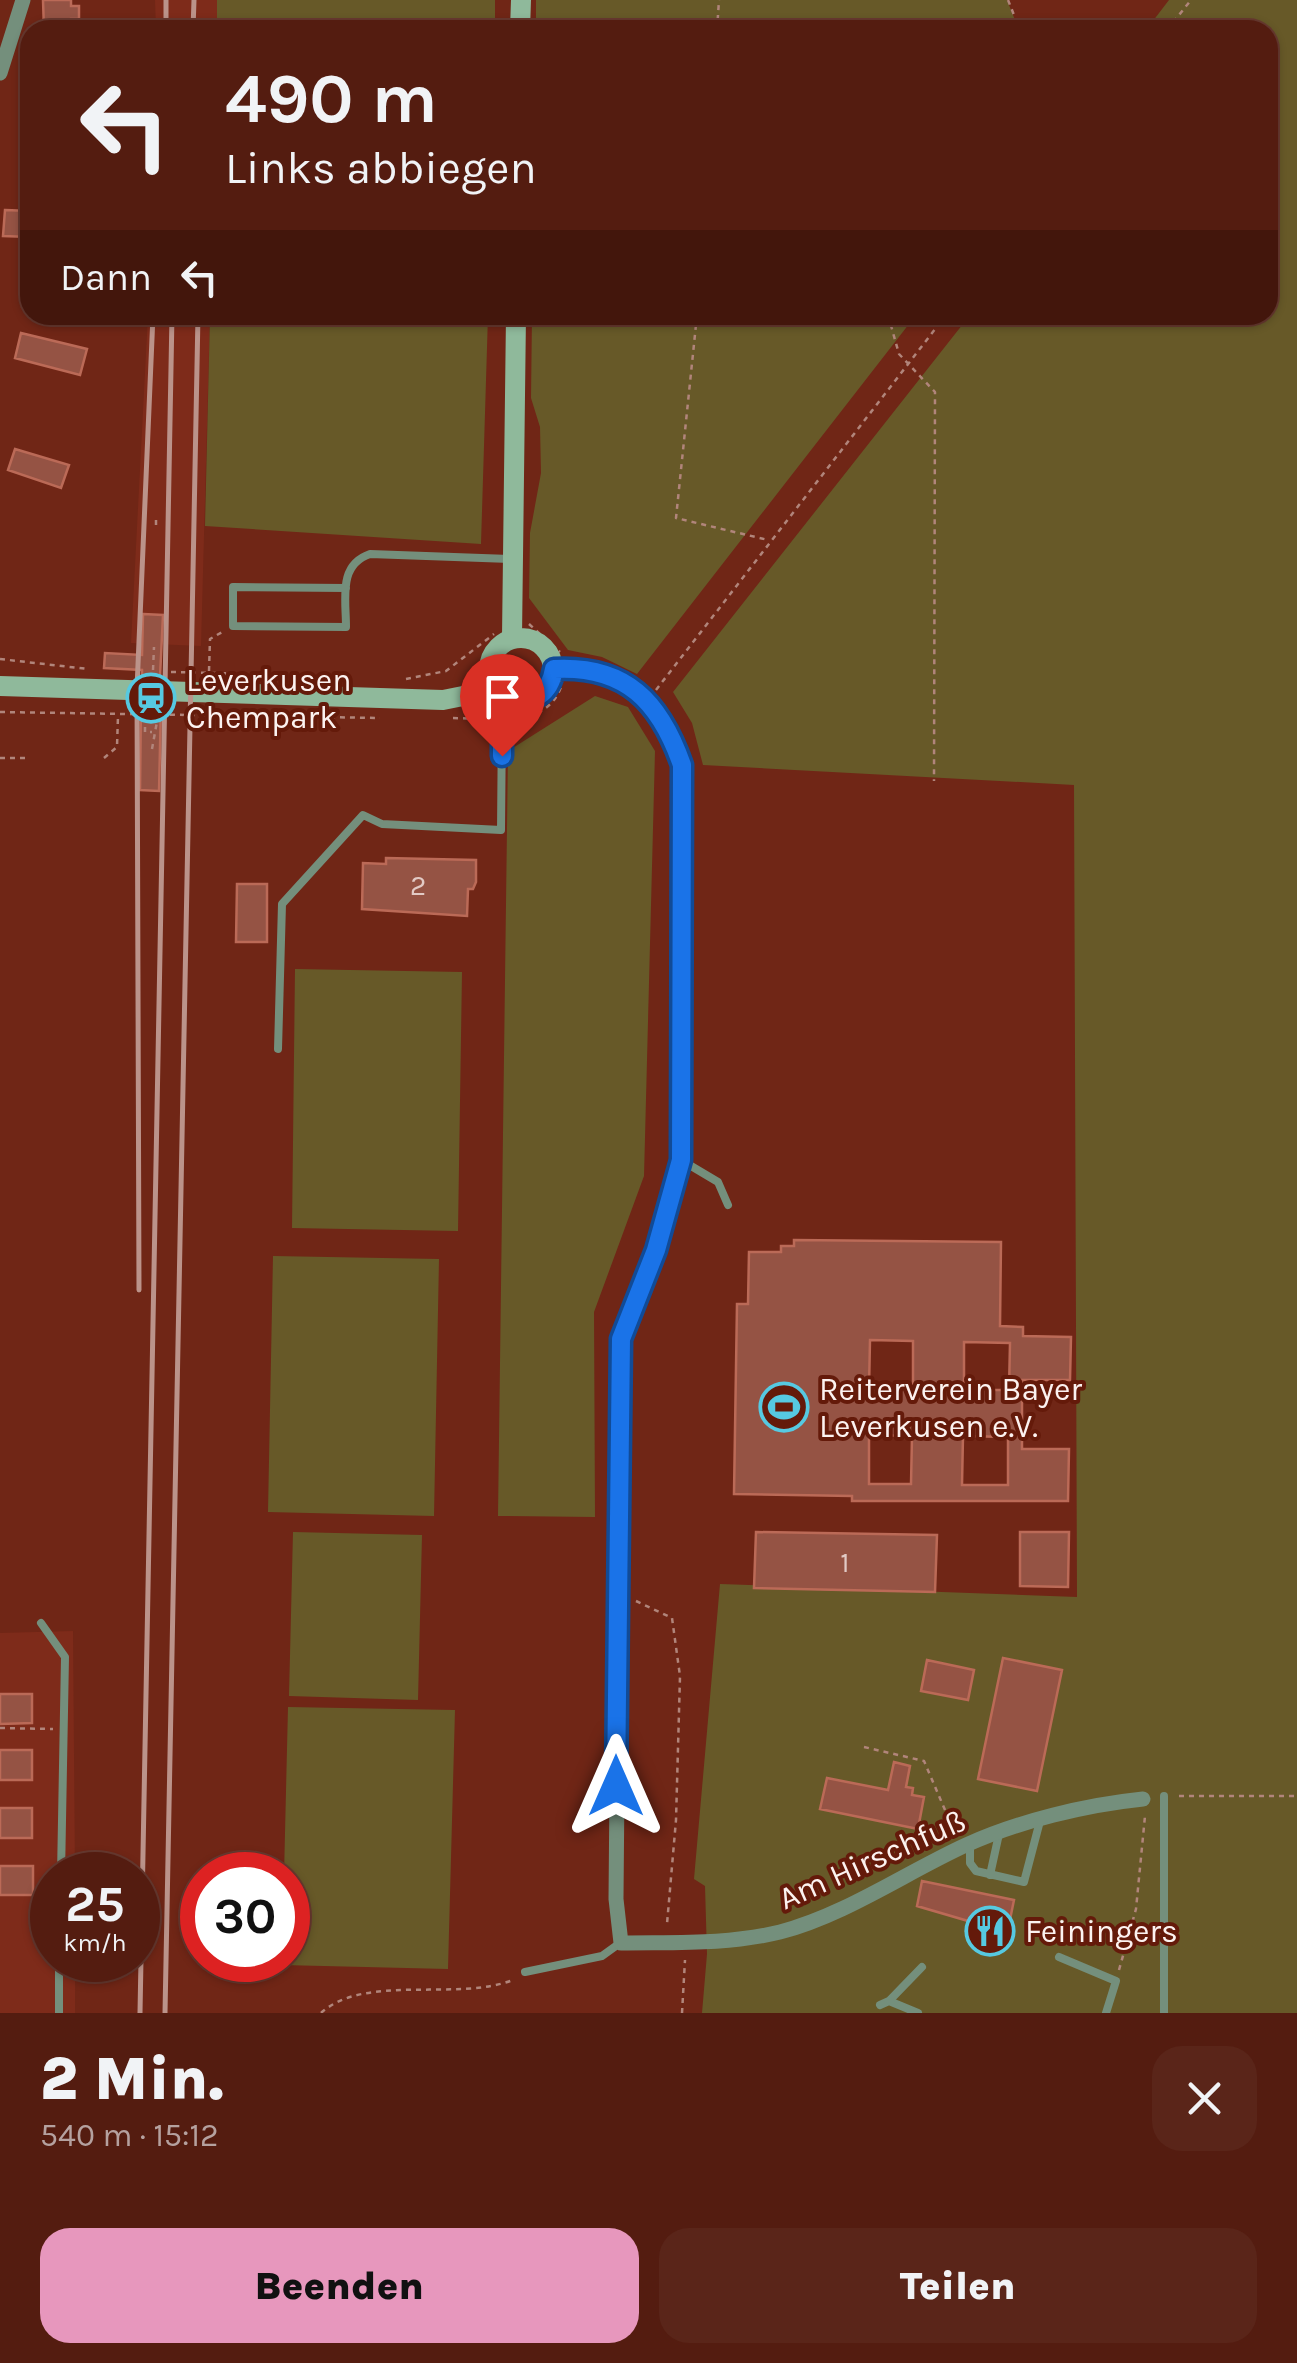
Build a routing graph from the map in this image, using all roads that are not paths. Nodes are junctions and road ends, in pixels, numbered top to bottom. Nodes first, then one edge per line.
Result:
1 (23, 0) edge
2 (0, 74) edge
3 (516, 325) edge
4 (512, 559) junction
5 (346, 588) junction
6 (512, 630) junction
7 (559, 662) junction
8 (0, 686) edge
9 (502, 695) junction
10 (278, 1049) dead end
11 (681, 1160) junction
12 (728, 1206) dead end
13 (41, 1623) dead end
14 (1164, 1796) road end
15 (1143, 1799) road end
16 (1040, 1821) junction
17 (999, 1834) junction
18 (965, 1845) junction
19 (61, 1852) edge
20 (990, 1876) junction
21 (620, 1942) junction
22 (1058, 1957) dead end
23 (922, 1967) dead end
24 (525, 1972) road end
25 (59, 1982) edge
26 (59, 2013) edge
27 (918, 2013) edge
28 (1106, 2013) edge
29 (1164, 2013) edge

1 - 2 street
3 - 4 street
4 - 5 lane
4 - 6 street
5 - 5 lane
6 - 7 street
6 - 9 street
7 - 9 street
7 - 11 street
8 - 9 street
9 - 10 lane
11 - 12 lane
11 - 21 street
13 - 19 lane
14 - 29 lane
15 - 16 street, Am Hirschfuß
16 - 17 street, Am Hirschfuß
16 - 20 lane
17 - 18 street, Am Hirschfuß
17 - 20 lane
18 - 20 lane
18 - 21 street, Am Hirschfuß
21 - 24 lane
22 - 28 lane
23 - 27 lane
25 - 26 lane

